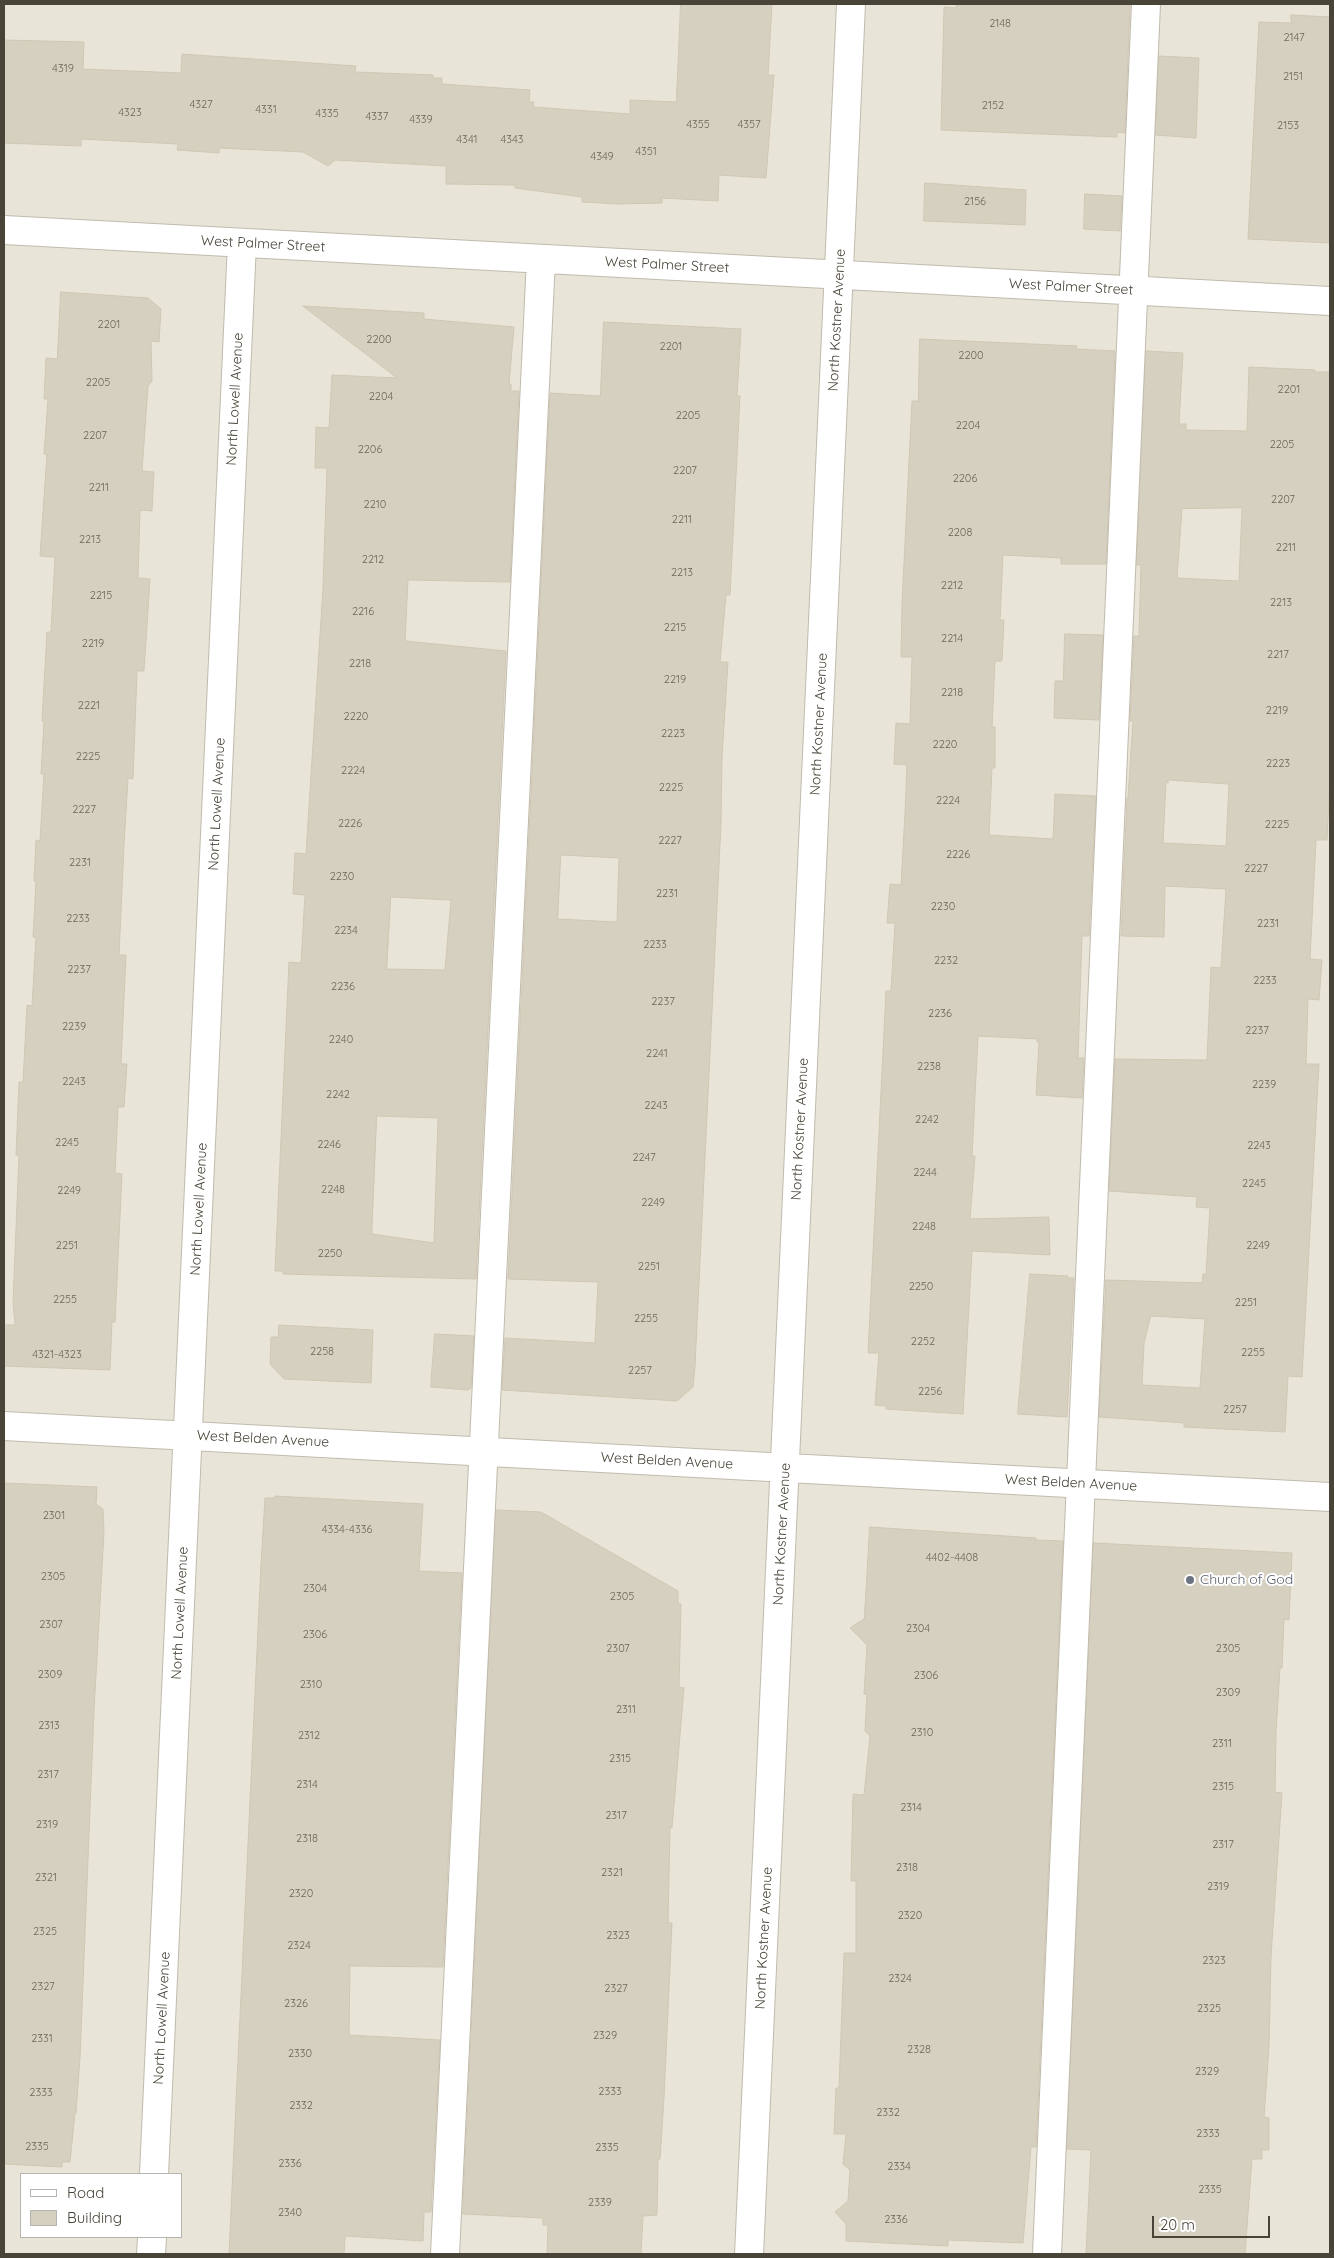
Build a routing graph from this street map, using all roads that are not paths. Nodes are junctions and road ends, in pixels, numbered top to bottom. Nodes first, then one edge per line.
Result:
1 (851, 4) edge
2 (1146, 4) edge
3 (4, 230) edge
4 (242, 243) junction
5 (541, 259) junction
6 (839, 274) junction
7 (1133, 290) junction
8 (1330, 301) edge
9 (4, 1426) edge
10 (189, 1435) junction
11 (483, 1451) junction
12 (785, 1468) junction
13 (1081, 1483) junction
14 (1330, 1497) edge
15 (154, 2173) edge
16 (152, 2238) edge
17 (151, 2254) edge
18 (445, 2254) edge
19 (750, 2254) edge
20 (1047, 2254) edge

1 - 6 street, North Kostner Avenue
2 - 7 street
3 - 4 street, West Palmer Street
4 - 5 street, West Palmer Street
4 - 10 street, North Lowell Avenue
5 - 6 street, West Palmer Street
5 - 11 street
6 - 7 street, West Palmer Street
6 - 12 street, North Kostner Avenue
7 - 8 street, West Palmer Street
7 - 13 street
9 - 10 street, West Belden Avenue
10 - 11 street, West Belden Avenue
10 - 15 street, North Lowell Avenue
11 - 12 street, West Belden Avenue
11 - 18 street
12 - 13 street, West Belden Avenue
12 - 19 street, North Kostner Avenue
13 - 14 street, West Belden Avenue
13 - 20 street
16 - 17 street

